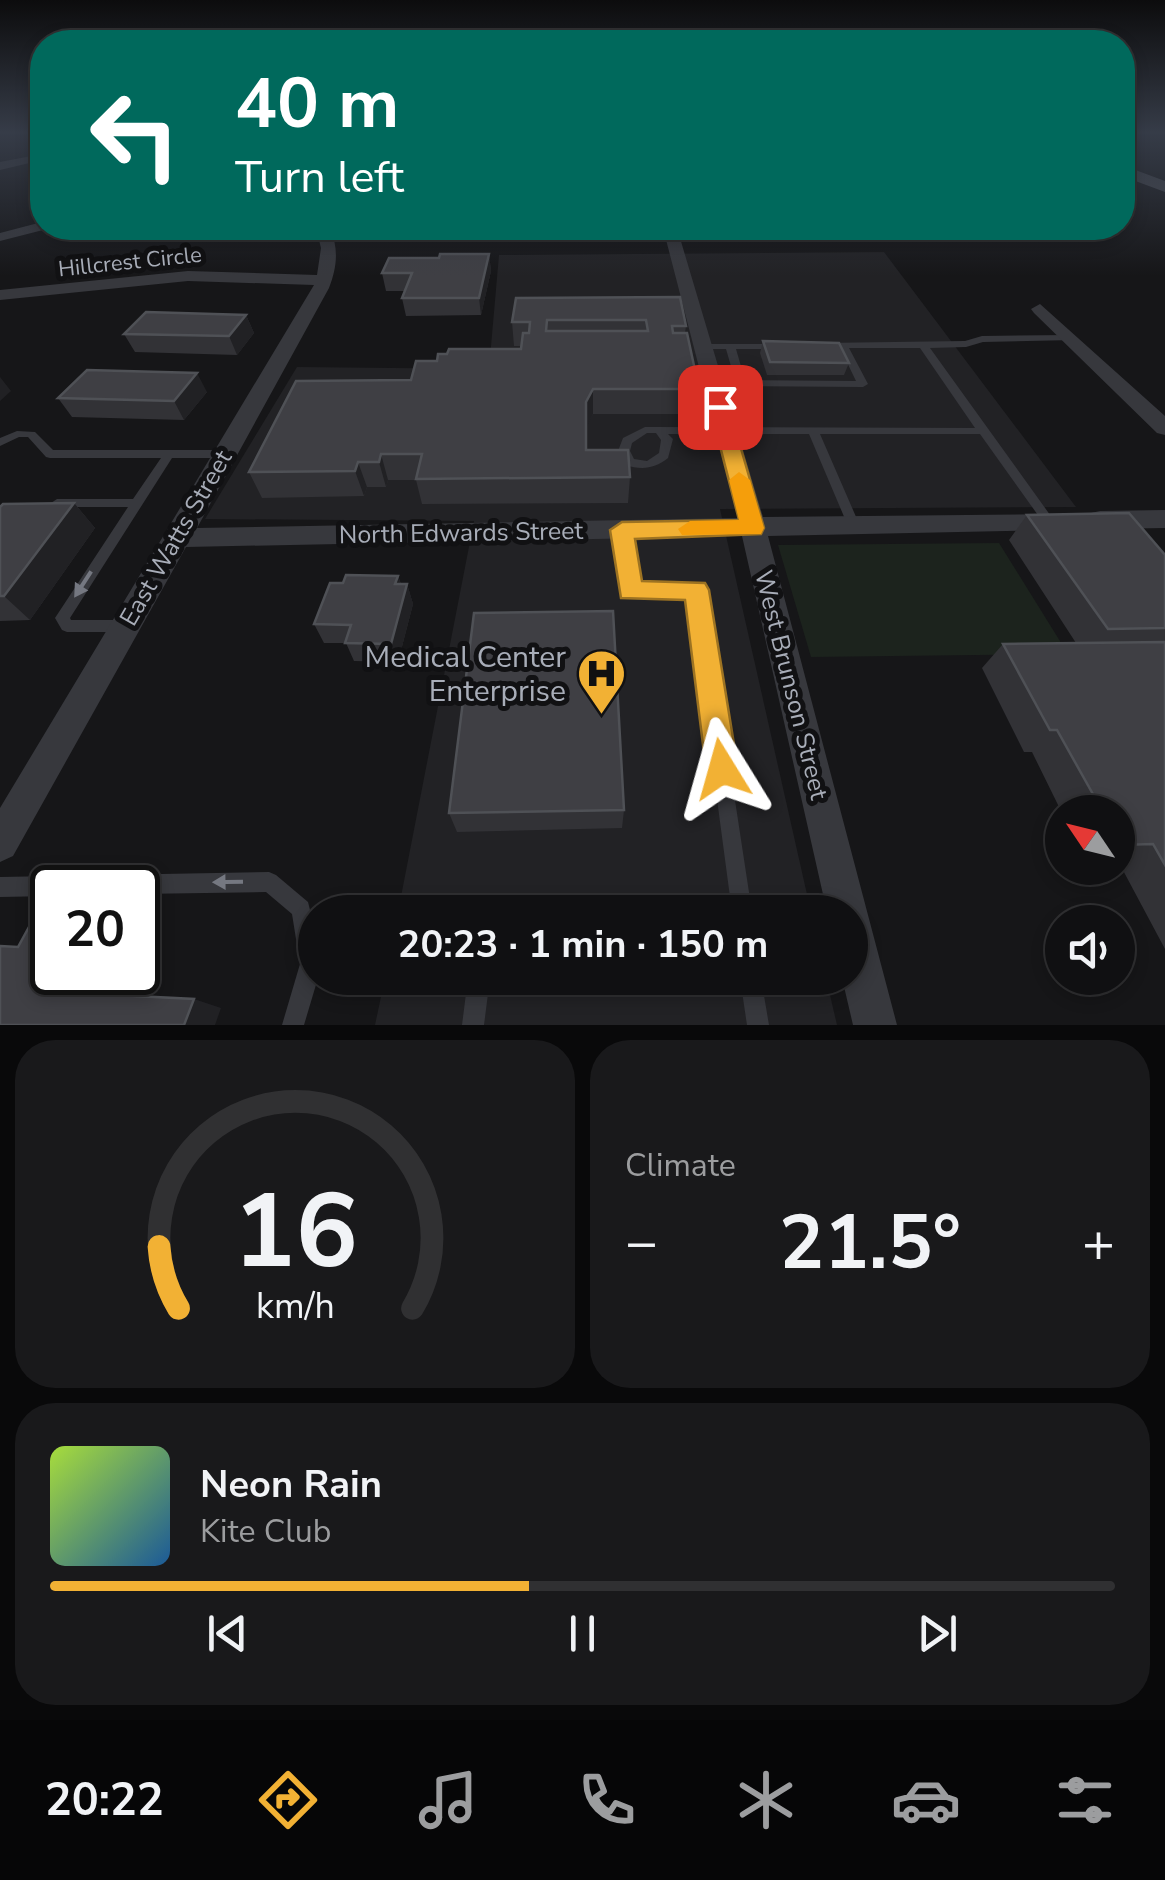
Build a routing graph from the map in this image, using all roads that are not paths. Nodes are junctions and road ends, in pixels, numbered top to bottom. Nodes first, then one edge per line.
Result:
1 (30, 229) edge
2 (0, 238) edge
3 (327, 240) edge
4 (675, 240) edge
5 (324, 280) junction
6 (0, 295) edge
7 (1040, 309) dead end
8 (1071, 338) junction
9 (806, 345) edge
10 (843, 345) junction
11 (923, 345) junction
12 (716, 346) junction
13 (786, 346) edge
14 (727, 383) junction
15 (1165, 428) edge
16 (726, 430) junction
17 (813, 430) junction
18 (660, 431) dead end
19 (983, 431) junction
20 (0, 442) edge
21 (168, 454) junction
22 (225, 454) junction
23 (137, 503) junction
24 (39, 504) edge
25 (1165, 519) edge
26 (1050, 522) junction
27 (854, 526) junction
28 (753, 528) junction
29 (622, 530) junction
30 (176, 538) junction
31 (126, 626) junction
32 (0, 843) edge
33 (0, 887) edge
34 (740, 895) edge
35 (843, 895) edge
36 (476, 995) edge
37 (754, 995) edge
38 (868, 995) edge
39 (293, 1025) edge
40 (473, 1025) edge
41 (758, 1025) edge
42 (875, 1025) edge

1 - 2 street
3 - 5 street, East Watts Street
4 - 12 street, West Brunson Street
5 - 6 street, Hillcrest Circle
5 - 22 street, East Watts Street
7 - 8 street
8 - 11 lane
8 - 15 street
9 - 10 lane
10 - 11 lane
10 - 14 lane
11 - 19 lane
12 - 13 lane
12 - 14 street, West Brunson Street
14 - 16 street, West Brunson Street
16 - 17 lane
16 - 18 lane
16 - 28 street, West Brunson Street
17 - 19 lane
17 - 27 lane
19 - 26 lane
20 - 21 lane
21 - 22 lane
21 - 23 lane
22 - 30 street, East Watts Street
23 - 24 lane
23 -> 31 lane
25 - 26 street, North Edwards Street
26 - 27 street, North Edwards Street
27 - 28 street, North Edwards Street
28 - 29 street, North Edwards Street
28 - 35 street, West Brunson Street
29 - 30 street, North Edwards Street
29 - 34 lane
30 - 31 street, East Watts Street
31 - 32 street, East Watts Street
39 -> 33 lane
36 - 40 lane
37 - 41 lane
38 - 42 street

